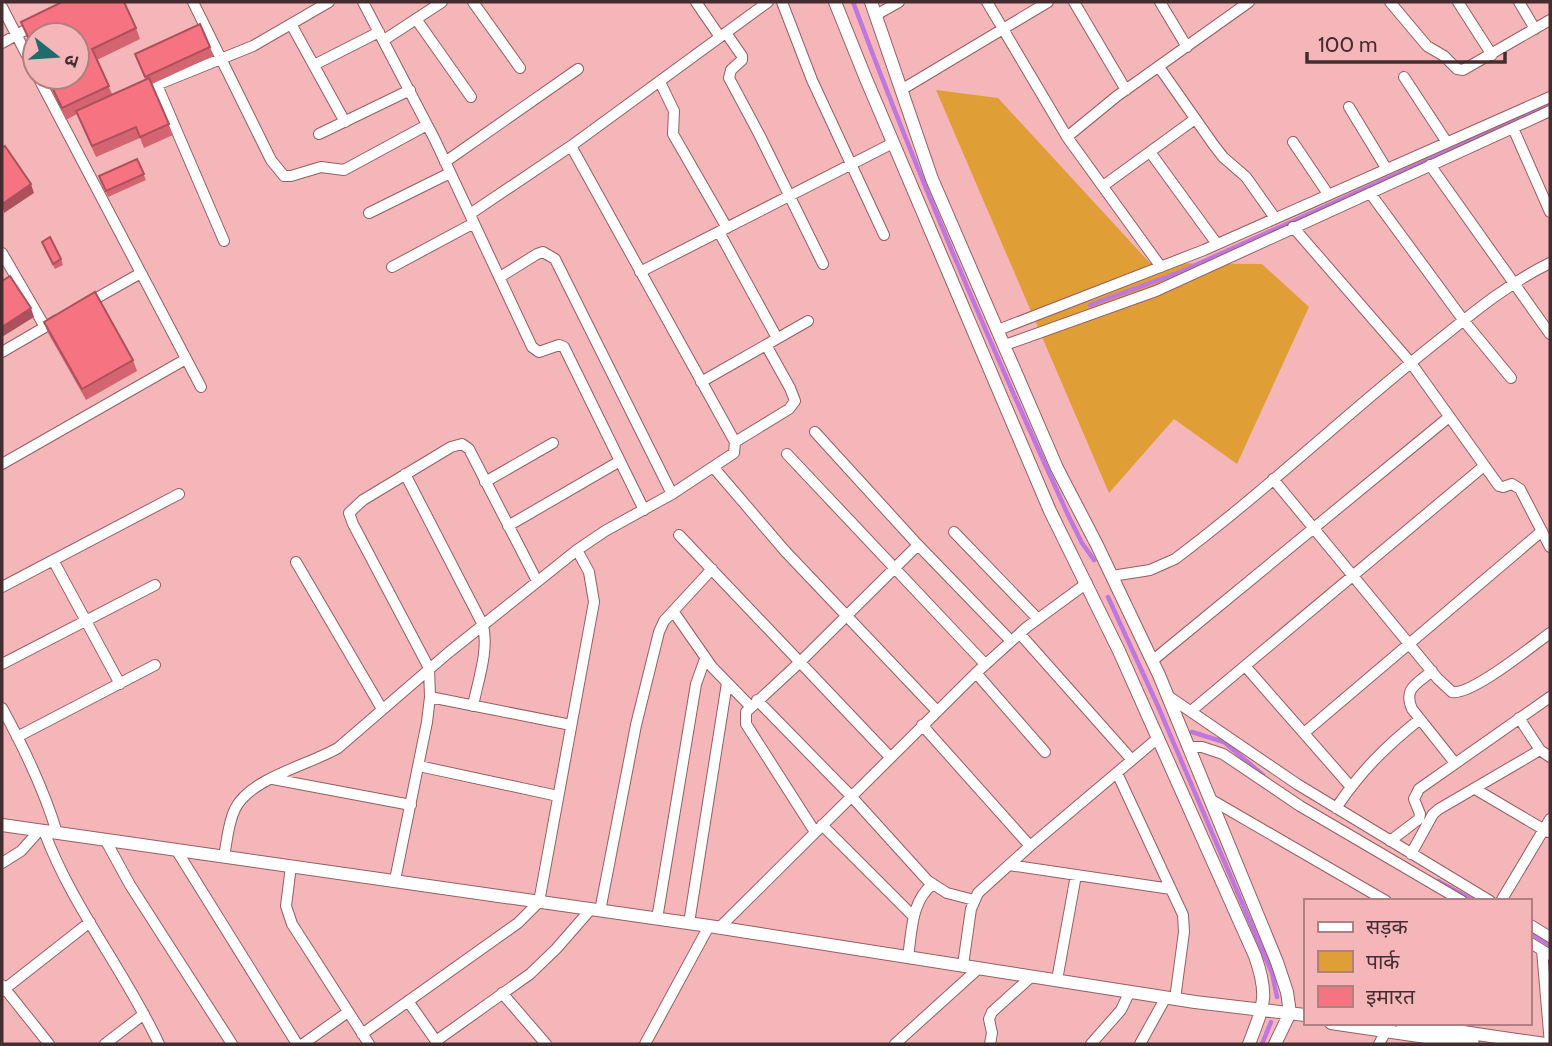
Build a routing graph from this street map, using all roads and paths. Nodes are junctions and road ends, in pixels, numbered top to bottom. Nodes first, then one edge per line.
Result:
1 (193, 2) edge
2 (329, 2) edge
3 (363, 2) edge
4 (442, 2) edge
5 (473, 2) edge
6 (696, 2) edge
7 (768, 2) edge
8 (782, 2) edge
9 (835, 2) edge
10 (871, 2) edge
11 (899, 2) edge
12 (987, 2) edge
13 (1048, 2) edge
14 (1074, 2) edge
15 (1160, 2) edge
16 (1248, 2) edge
17 (1390, 2) edge
18 (1458, 2) edge
19 (1519, 2) edge
20 (2, 7) edge
21 (876, 15) junction
22 (50, 18) edge
23 (416, 19) junction
24 (1550, 20) edge
25 (291, 24) junction
26 (1003, 29) junction
27 (1535, 29) junction
28 (16, 34) junction
29 (723, 35) junction
30 (382, 36) junction
31 (2, 43) edge
32 (21, 44) edge
33 (1188, 47) junction
34 (1492, 55) junction
35 (223, 60) junction
36 (314, 65) junction
37 (1158, 67) junction
38 (520, 68) dead end
39 (578, 69) dead end
40 (1404, 77) dead end
41 (660, 82) junction
42 (157, 85) junction
43 (410, 90) junction
44 (901, 90) junction
45 (1126, 90) junction
46 (46, 91) edge
47 (471, 97) dead end
48 (1550, 97) edge
49 (125, 98) edge
50 (1349, 107) dead end
51 (1550, 111) edge
52 (1195, 119) junction
53 (345, 122) junction
54 (427, 125) junction
55 (1513, 128) junction
56 (319, 134) dead end
57 (1067, 137) junction
58 (1446, 141) junction
59 (1293, 142) dead end
60 (893, 143) junction
61 (571, 146) junction
62 (1150, 152) junction
63 (445, 162) junction
64 (853, 164) junction
65 (1430, 165) junction
66 (1386, 168) junction
67 (450, 173) junction
68 (1102, 186) junction
69 (1370, 192) junction
70 (1328, 194) junction
71 (789, 196) junction
72 (1550, 212) edge
73 (369, 213) dead end
74 (1275, 218) junction
75 (472, 219) junction
76 (1293, 227) junction
77 (723, 230) junction
78 (884, 234) dead end
79 (224, 242) dead end
80 (1217, 244) junction
81 (2, 253) edge
82 (1550, 263) edge
83 (823, 264) dead end
84 (392, 267) dead end
85 (1161, 267) junction
86 (640, 272) junction
87 (141, 273) junction
88 (500, 277) junction
89 (1514, 283) junction
90 (81, 307) edge
91 (69, 314) edge
92 (808, 321) dead end
93 (1464, 321) junction
94 (45, 327) junction
95 (1550, 334) edge
96 (1001, 337) junction
97 (777, 338) junction
98 (766, 345) junction
99 (2, 352) edge
100 (186, 359) junction
101 (1410, 363) junction
102 (1511, 377) dead end
103 (701, 382) junction
104 (201, 387) dead end
105 (1449, 417) junction
106 (815, 432) dead end
107 (735, 442) junction
108 (552, 443) dead end
109 (787, 454) dead end
110 (620, 461) junction
111 (2, 464) edge
112 (1484, 466) junction
113 (714, 468) junction
114 (405, 474) junction
115 (1273, 479) junction
116 (485, 481) junction
117 (179, 494) dead end
118 (673, 494) junction
119 (644, 510) junction
120 (509, 526) junction
121 (1313, 528) junction
122 (1542, 531) junction
123 (954, 532) dead end
124 (679, 535) dead end
125 (918, 545) junction
126 (1550, 547) edge
127 (577, 550) junction
128 (53, 560) junction
129 (296, 562) dead end
130 (894, 568) junction
131 (712, 569) junction
132 (1352, 575) junction
133 (1112, 576) junction
134 (537, 581) junction
135 (1087, 583) junction
136 (155, 584) dead end
137 (2, 587) edge
138 (673, 611) junction
139 (846, 615) junction
140 (1038, 619) junction
141 (85, 621) junction
142 (483, 625) junction
143 (1550, 633) edge
144 (1015, 638) junction
145 (1409, 642) junction
146 (705, 659) junction
147 (1152, 661) junction
148 (799, 663) junction
149 (2, 664) edge
150 (985, 664) junction
151 (155, 665) dead end
152 (1245, 666) junction
153 (429, 668) junction
154 (1432, 671) junction
155 (976, 673) junction
156 (727, 683) junction
157 (120, 684) junction
158 (1168, 696) junction
159 (430, 697) junction
160 (1550, 697) edge
161 (754, 703) junction
162 (473, 706) junction
163 (2, 708) edge
164 (382, 709) junction
165 (937, 711) junction
166 (1191, 711) junction
167 (1519, 718) junction
168 (1420, 719) junction
169 (571, 725) junction
170 (922, 725) junction
171 (1304, 733) junction
172 (17, 737) junction
173 (1158, 738) junction
174 (1189, 747) junction
175 (1540, 750) junction
176 (1045, 752) dead end
177 (890, 757) junction
178 (1550, 757) edge
179 (1132, 760) junction
180 (1455, 763) junction
181 (419, 765) junction
182 (1117, 773) junction
183 (273, 779) junction
184 (1351, 787) junction
185 (1475, 789) junction
186 (558, 796) junction
187 (851, 796) junction
188 (1210, 799) junction
189 (411, 805) junction
190 (1336, 808) junction
191 (1550, 819) edge
192 (2, 825) edge
193 (818, 829) junction
194 (46, 832) junction
195 (1547, 832) edge
196 (106, 841) junction
197 (1390, 841) junction
198 (1030, 846) junction
199 (177, 851) junction
200 (1411, 854) junction
201 (224, 857) junction
202 (2, 863) edge
203 (1009, 865) junction
204 (291, 866) junction
205 (1076, 875) junction
206 (396, 880) junction
207 (933, 884) junction
208 (1171, 889) junction
209 (1383, 899) edge
210 (1459, 899) edge
211 (1487, 899) edge
212 (1501, 899) edge
213 (974, 900) junction
214 (539, 902) junction
215 (596, 910) junction
216 (914, 917) junction
217 (657, 919) junction
218 (90, 922) junction
219 (689, 923) junction
220 (1531, 925) edge
221 (714, 927) junction
222 (1550, 937) edge
223 (1546, 952) edge
224 (908, 957) junction
225 (963, 965) junction
226 (979, 968) junction
227 (1032, 976) junction
228 (1057, 980) junction
229 (3, 988) edge
230 (1130, 991) junction
231 (502, 993) junction
232 (1170, 998) junction
233 (408, 1001) junction
234 (1262, 1009) junction
235 (348, 1012) junction
236 (1290, 1013) junction
237 (144, 1014) junction
238 (1304, 1015) edge
239 (1344, 1025) edge
240 (1428, 1025) edge
241 (1385, 1031) junction
242 (366, 1039) edge
243 (437, 1043) edge
244 (49, 1044) edge
245 (105, 1044) edge
246 (159, 1044) edge
247 (232, 1044) edge
248 (297, 1044) edge
249 (303, 1044) edge
250 (545, 1044) edge
251 (645, 1044) edge
252 (895, 1044) edge
253 (990, 1044) edge
254 (1091, 1044) edge
255 (1140, 1044) edge
256 (1249, 1044) edge
257 (1275, 1044) edge
258 (1379, 1044) edge
259 (1474, 1044) edge
260 (1547, 1044) edge

1 - 35 street
2 - 25 street
3 - 30 street
4 - 23 street
5 - 38 street
6 - 29 street
7 - 29 street
8 - 64 street
9 - 60 street
10 - 21 street
11 - 21 street
12 - 26 street
13 - 26 street
14 - 45 street
15 - 33 street
16 - 33 street
17 - 34 street
18 - 34 street
19 - 27 street
20 - 28 street
21 - 44 street
22 - 28 street
23 - 30 street
23 - 47 street
24 - 27 street
25 - 35 street
25 - 36 street
26 - 44 street
26 - 57 street
27 - 34 street
28 - 31 street
28 - 32 street
29 - 41 street
29 - 71 street
30 - 36 street
30 - 43 street
33 - 37 street
35 - 42 street
35 - 54 street
36 - 53 street
37 - 45 street
37 - 52 street
39 - 63 street
40 - 58 street
41 - 61 street
41 - 77 street
42 - 49 street
42 - 79 street
43 - 53 street
43 - 54 street
44 - 96 street
45 - 57 street
46 - 87 street
48 - 58 street
50 - 66 street
51 - 55 street
52 - 62 street
52 - 74 street
53 - 56 street
54 - 63 street
55 - 65 street
55 - 72 street
57 - 68 street
58 - 66 street
59 - 70 street
60 - 64 street
60 - 135 street
61 - 75 street
61 - 86 street
62 - 68 street
62 - 80 street
63 - 67 street
64 - 71 street
64 - 78 street
65 - 69 street
65 - 89 street
66 - 70 street
67 - 73 street
67 - 75 street
68 - 85 street
69 - 76 street
69 - 93 street
70 - 74 street
71 - 77 street
71 - 83 street
74 - 80 street
75 - 84 street
75 - 88 street
76 - 96 street
76 - 101 street
77 - 86 street
77 - 97 street
80 - 85 street
81 - 94 street
82 - 89 street
85 - 96 street
86 - 103 street
87 - 90 street
87 - 100 street
88 - 110 street
88 - 118 street
89 - 93 street
89 - 95 street
91 - 94 street
92 - 97 street
93 - 101 street
93 - 102 street
94 - 99 street
96 - 133 street
97 - 98 street
98 - 103 street
98 - 107 street
100 - 104 street
100 - 111 street
101 - 105 street
101 - 115 street
103 - 107 street
105 - 112 street
105 - 121 street
106 - 125 street
107 - 113 street
108 - 116 street
109 - 130 street
110 - 119 street
110 - 120 street
112 - 122 street
112 - 132 street
113 - 118 street
113 - 139 street
114 - 116 street
114 - 142 street
114 - 153 street
115 - 121 street
115 - 133 street
116 - 120 street
117 - 128 street
118 - 119 street
119 - 127 street
120 - 134 street
121 - 132 street
121 - 147 street
122 - 126 street
122 - 145 street
123 - 140 street
124 - 131 street
125 - 130 street
125 - 144 street
127 - 134 street
127 - 169 street
128 - 137 street
128 - 141 street
129 - 164 street
130 - 139 street
130 - 150 street
131 - 138 street
131 - 148 street
132 - 145 street
132 - 152 street
133 - 147 street
134 - 142 street
135 - 140 street
135 - 173 street
136 - 141 street
138 - 146 street
138 - 215 street
139 - 148 street
139 - 165 street
140 - 144 street
141 - 149 street
141 - 157 street
142 - 153 street
142 - 162 street
143 - 154 street
144 - 150 street
144 - 179 street
145 - 154 street
145 - 171 street
146 - 156 street
146 - 217 street
147 - 158 street
148 - 161 street
148 - 177 street
150 - 155 street
151 - 157 street
152 - 166 street
152 - 171 street
153 - 159 street
153 - 164 street
154 - 168 street
155 - 165 street
155 - 176 street
156 - 161 street
156 - 219 street
157 - 172 street
158 - 166 street
158 - 174 street
159 - 162 street
159 - 181 street
160 - 167 street
161 - 187 street
161 - 193 street
162 - 169 street
163 - 172 street
164 - 183 street
165 - 170 street
166 - 190 street
167 - 175 street
167 - 180 street
168 - 180 street
168 - 184 street
169 - 186 street
170 - 177 street
170 - 198 street
171 - 184 street
172 - 194 street
173 - 179 street
173 - 234 street
174 - 188 street
174 - 210 street
175 - 178 street
175 - 185 street
177 - 187 street
179 - 182 street
180 - 197 street
181 - 186 street
181 - 189 street
182 - 198 street
182 - 208 street
183 - 189 street
183 - 201 street
184 - 190 street
185 - 195 street
185 - 200 street
186 - 214 street
187 - 193 street
187 - 207 street
188 - 209 street
188 - 236 street
189 - 206 street
190 - 197 street
191 - 195 street
192 - 194 street
193 - 216 street
193 - 221 street
194 - 196 street
194 - 202 street
194 - 218 street
195 - 212 street
196 - 199 street
196 - 247 street
197 - 200 street
198 - 203 street
199 - 201 street
199 - 248 street
200 - 211 street
201 - 204 street
203 - 205 street
203 - 213 street
204 - 206 street
204 - 235 street
205 - 208 street
205 - 228 street
206 - 214 street
207 - 213 street
207 - 216 street
208 - 232 street
213 - 225 street
214 - 215 street
214 - 233 street
215 - 217 street
215 - 231 street
216 - 224 street
217 - 219 street
218 - 229 street
218 - 237 street
219 - 221 street
220 - 222 street
221 - 224 street
221 - 251 street
223 - 260 street
224 - 225 street
225 - 226 street
226 - 227 street
226 - 252 street
227 - 228 street
227 - 253 street
228 - 230 street
229 - 244 street
230 - 232 street
230 - 254 street
231 - 243 street
231 - 250 street
232 - 234 street
232 - 255 street
233 - 242 street
233 - 243 street
234 - 236 street
234 - 256 street
235 - 242 street
235 - 249 street
236 - 238 street
236 - 257 street
237 - 245 street
237 - 246 street
239 - 241 street
240 - 260 street
241 - 258 street
241 - 259 street

